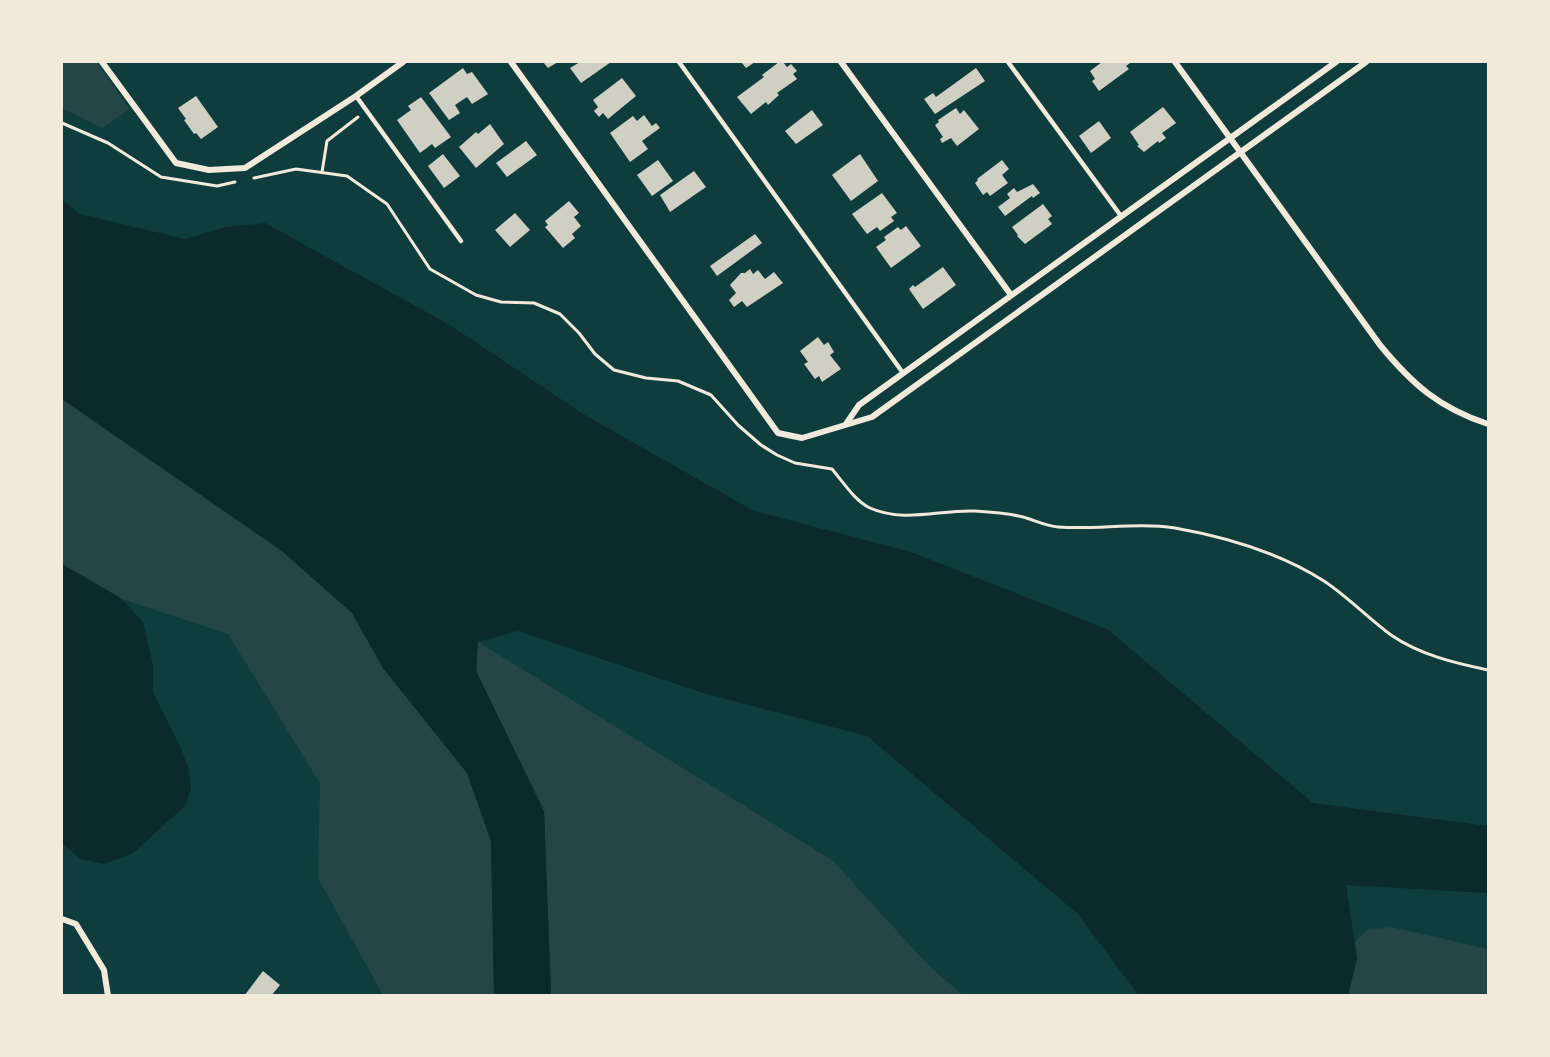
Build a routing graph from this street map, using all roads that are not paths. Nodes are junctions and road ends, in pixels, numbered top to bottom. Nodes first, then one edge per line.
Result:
1 (102, 62) edge
2 (403, 62) edge
3 (511, 62) edge
4 (679, 62) edge
5 (841, 62) edge
6 (1008, 62) edge
7 (1175, 62) edge
8 (1336, 62) edge
9 (1366, 62) edge
10 (356, 96) junction
11 (1230, 138) junction
12 (1240, 153) junction
13 (1121, 216) junction
14 (461, 241) dead end
15 (1011, 295) junction
16 (903, 372) junction
17 (1487, 423) edge
18 (845, 424) junction
19 (62, 919) edge
20 (108, 996) edge

1 - 10 street
2 - 10 street
3 - 18 street
4 - 16 lane
5 - 15 street
6 - 13 lane
7 - 11 street
8 - 11 street
9 - 12 street
10 - 14 lane
11 - 12 street
11 - 13 street
12 - 17 street
12 - 18 street
13 - 15 street
15 - 16 street
16 - 18 street
19 - 20 street

